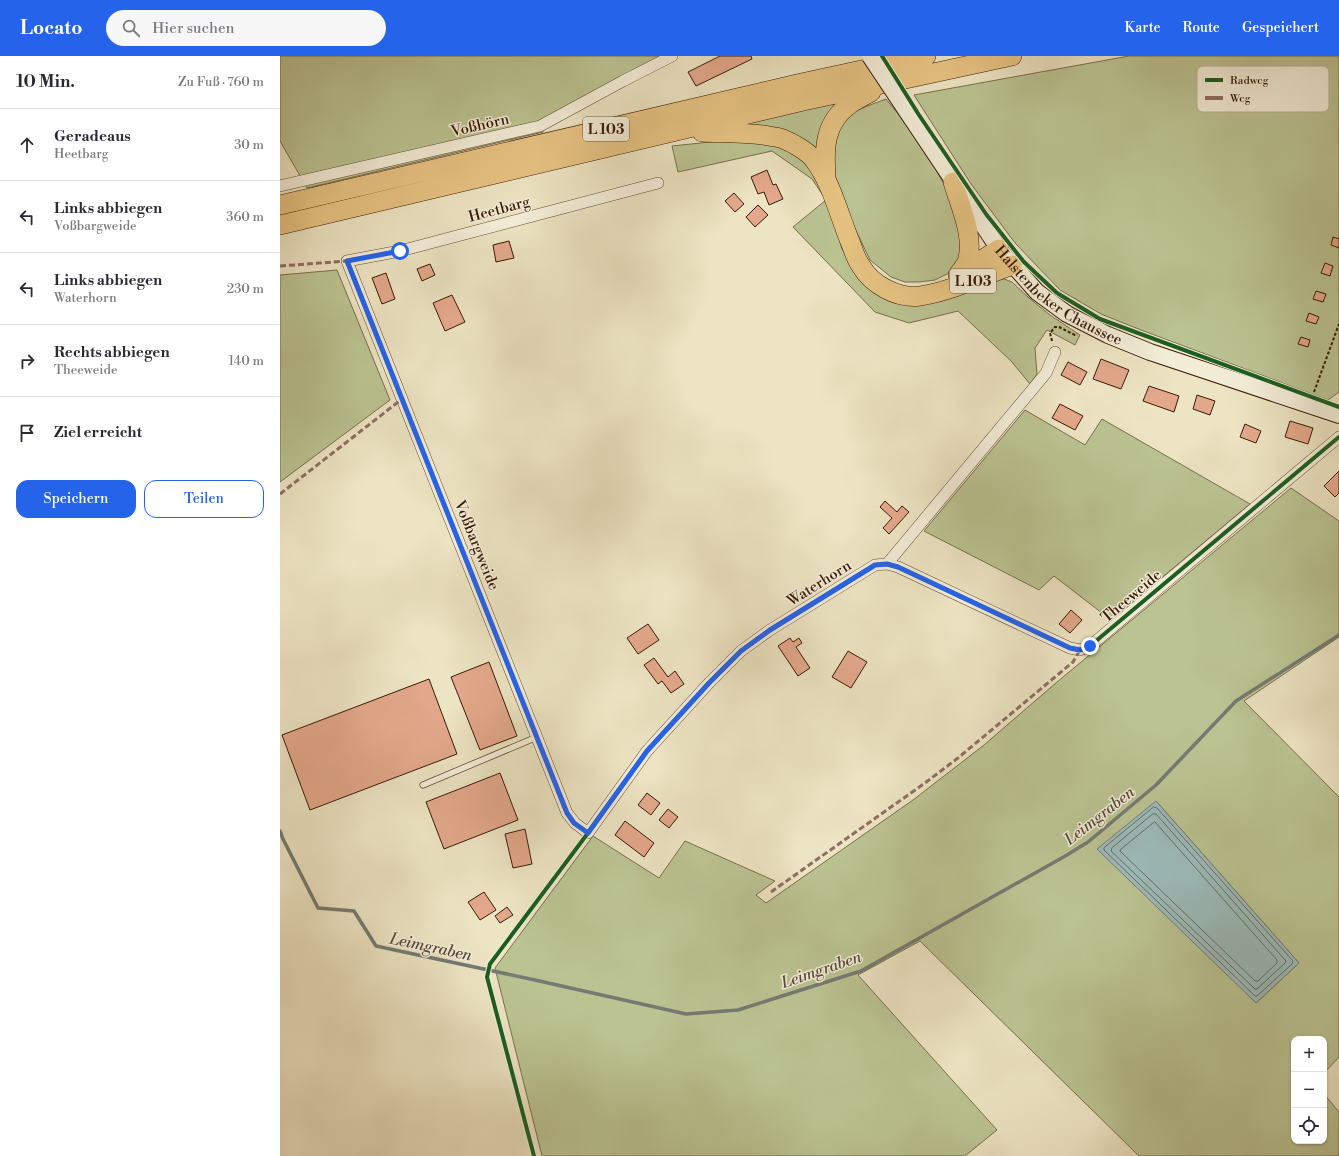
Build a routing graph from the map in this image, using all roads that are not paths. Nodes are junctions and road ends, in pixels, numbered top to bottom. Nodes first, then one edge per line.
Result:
1 (672, 56) edge
2 (870, 56) edge
3 (926, 56) edge
4 (1012, 56) edge
5 (886, 83) junction
6 (674, 131) junction
7 (826, 179) junction
8 (953, 182) junction
9 (658, 183) dead end
10 (280, 186) edge
11 (280, 205) edge
12 (280, 225) edge
13 (999, 249) junction
14 (347, 261) joint
15 (1012, 265) junction
16 (958, 275) junction
17 (932, 293) junction
18 (1055, 352) dead end
19 (1339, 415) edge
20 (1339, 437) edge
21 (887, 564) junction
22 (538, 737) junction
23 (423, 785) dead end
24 (588, 833) joint

1 - 10 street, Voßhörn
2 - 8 main road, Halstenbeker Chaussee, bridge
3 - 11 highway, L 103
4 - 5 highway, L 103
5 - 6 highway, L 103
5 - 7 highway, L 103
6 - 7 highway, L 103
6 - 12 highway, L 103
7 - 17 highway, L 103
8 - 13 main road, Halstenbeker Chaussee
8 - 16 highway, L 103
9 - 14 street, Heetbarg
13 - 15 main road, Halstenbeker Chaussee
13 - 16 highway, L 103
14 - 22 street, Voßbargweide
15 - 17 highway, L 103
15 - 19 main road, Halstenbeker Chaussee
16 - 17 highway, L 103
18 - 21 street
20 - 21 street, Theeweide
21 - 24 street, Waterhorn
22 - 23 lane
22 - 24 street, Voßbargweide

